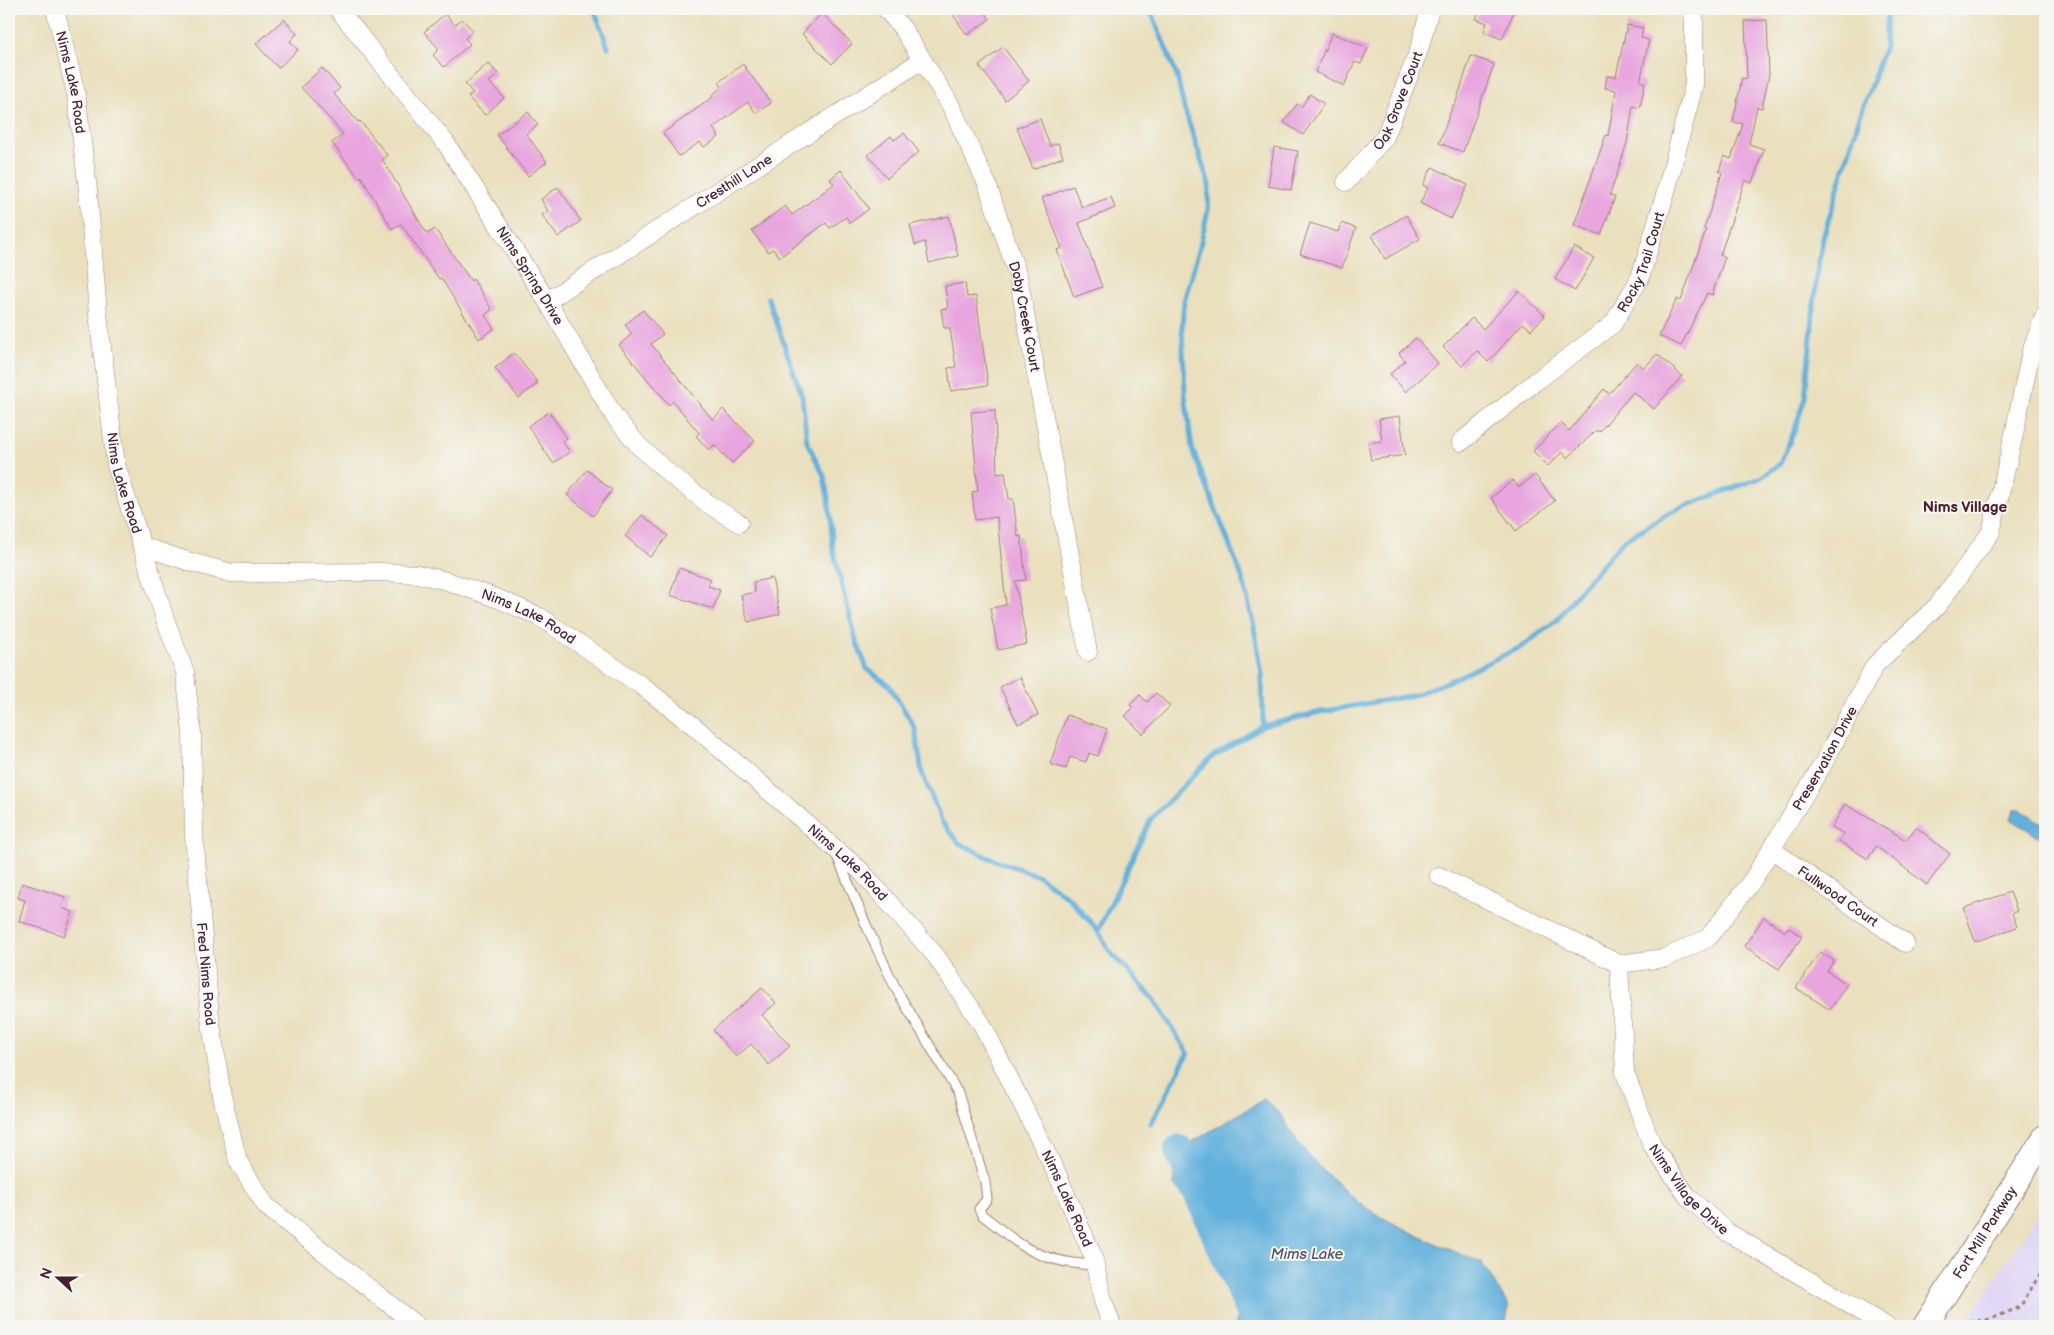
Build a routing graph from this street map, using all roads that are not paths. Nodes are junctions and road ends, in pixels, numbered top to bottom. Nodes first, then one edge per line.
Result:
1 (55, 9) edge
2 (338, 9) edge
3 (886, 9) edge
4 (1430, 9) edge
5 (1692, 9) edge
6 (922, 60) junction
7 (1346, 182) dead end
8 (547, 301) junction
9 (2045, 315) edge
10 (1461, 442) dead end
11 (738, 523) dead end
12 (142, 546) junction
13 (1088, 652) dead end
14 (834, 847) junction
15 (1771, 849) junction
16 (1440, 876) dead end
17 (1905, 943) dead end
18 (1619, 964) junction
19 (2045, 1137) edge
20 (1095, 1265) junction
21 (1931, 1324) edge
22 (417, 1326) edge
23 (1112, 1326) edge
24 (1886, 1326) edge

1 - 12 street, Nims Lake Road
2 - 8 street, Nims Spring Drive
3 - 6 street, Doby Creek Court
4 - 7 street, Oak Grove Court
5 - 10 street, Rocky Trail Court
6 - 8 street, Cresthill Lane
6 - 13 street, Doby Creek Court
8 - 11 street, Nims Spring Drive
9 - 15 street, Preservation Drive
12 - 14 street, Nims Lake Road
12 - 22 street, Fred Nims Road
14 - 20 street, Nims Lake Road
14 - 20 lane
15 - 17 street, Fullwood Court
15 - 18 street, Preservation Drive
16 - 18 street
18 - 24 street, Nims Village Drive
19 - 21 main road, Fort Mill Parkway
20 - 23 street, Nims Lake Road

